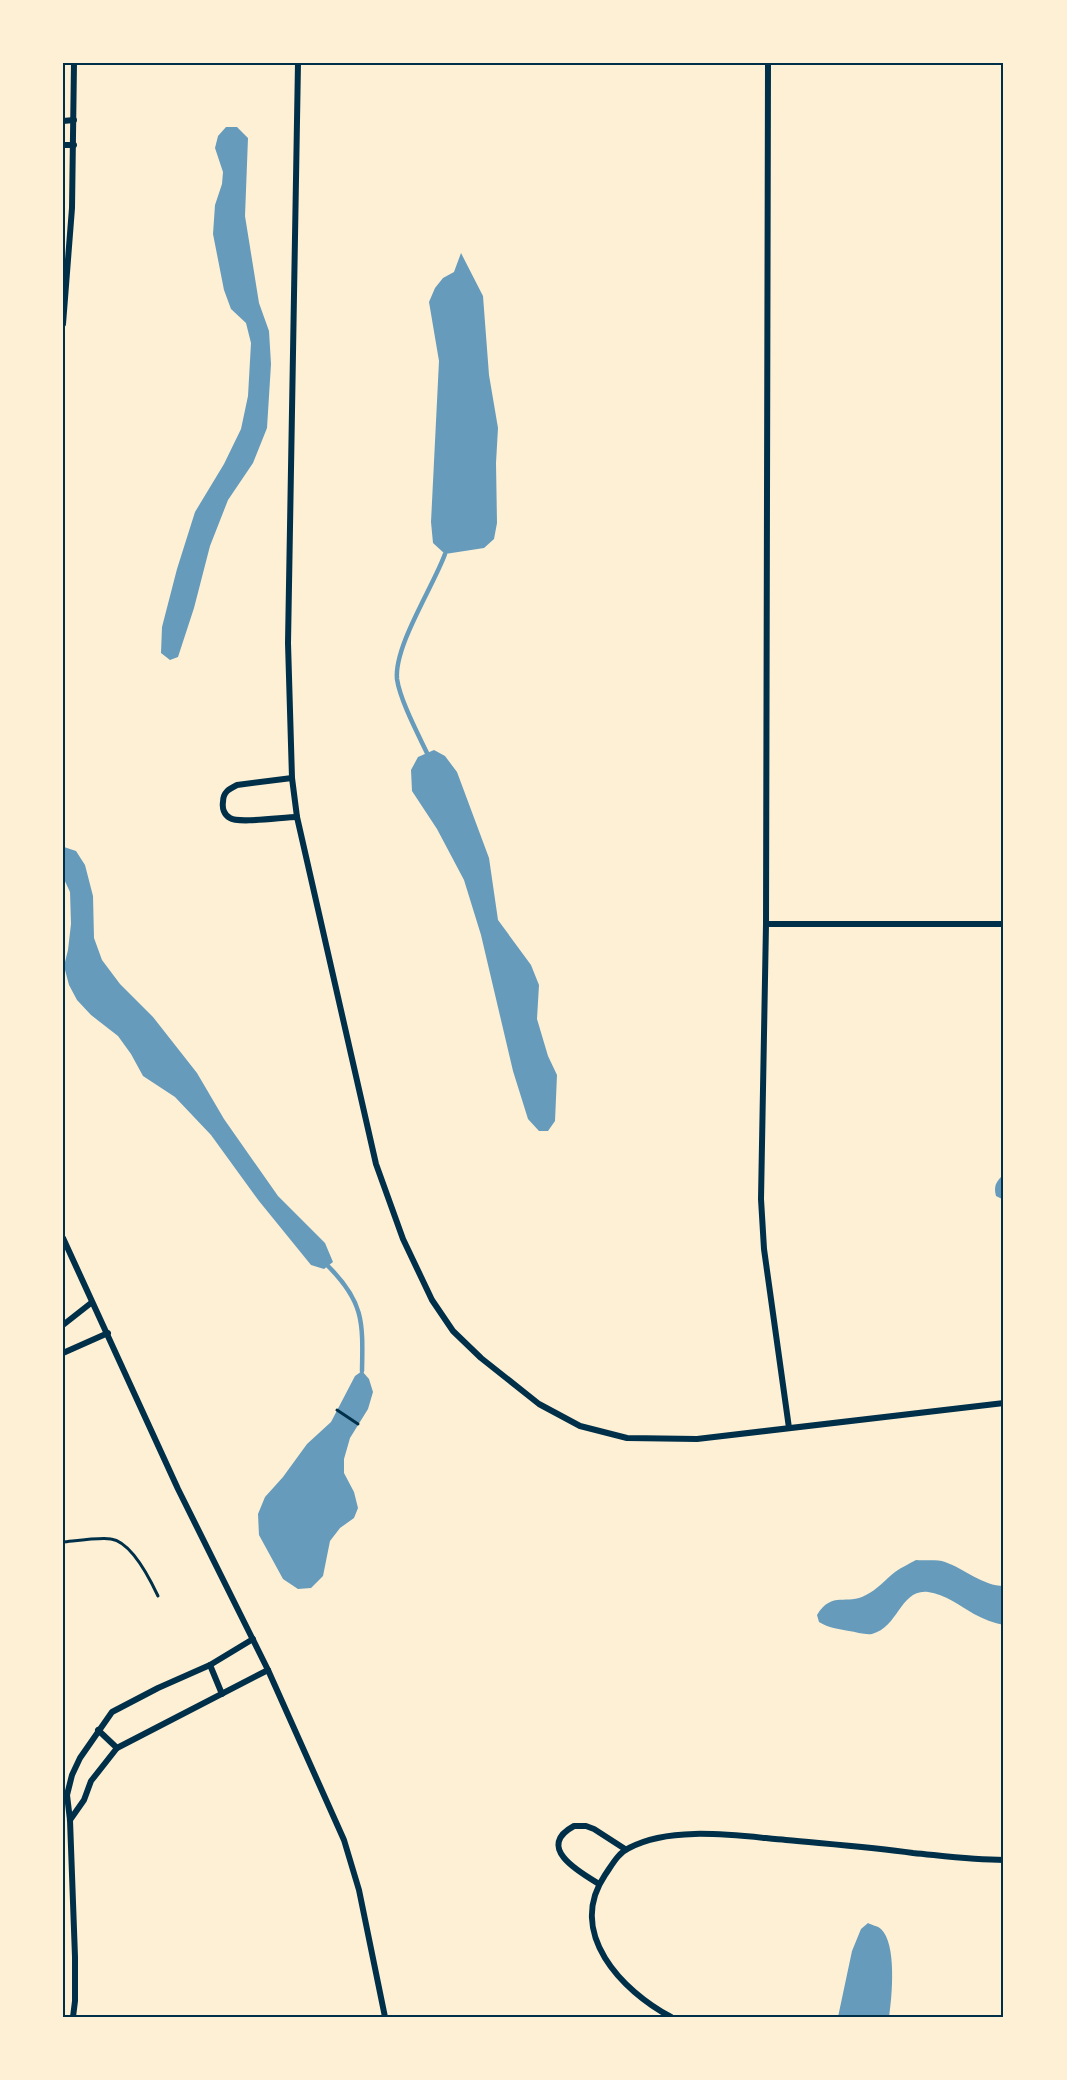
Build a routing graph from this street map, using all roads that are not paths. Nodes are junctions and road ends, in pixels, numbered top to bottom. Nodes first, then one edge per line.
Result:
1 (74, 63) edge
2 (298, 63) edge
3 (768, 63) edge
4 (74, 120) junction
5 (63, 121) edge
6 (74, 145) junction
7 (63, 146) edge
8 (63, 324) edge
9 (292, 778) junction
10 (297, 817) junction
11 (766, 924) junction
12 (1004, 924) edge
13 (63, 1238) edge
14 (91, 1303) junction
15 (63, 1325) edge
16 (108, 1333) junction
17 (63, 1353) edge
18 (1004, 1403) edge
19 (789, 1428) junction
20 (63, 1542) edge
21 (158, 1596) dead end
22 (254, 1640) junction
23 (210, 1665) junction
24 (268, 1670) junction
25 (222, 1694) junction
26 (98, 1730) junction
27 (117, 1748) junction
28 (70, 1820) junction
29 (626, 1849) junction
30 (1004, 1860) edge
31 (599, 1884) junction
32 (73, 2017) edge
33 (385, 2017) edge
34 (671, 2017) edge

1 - 4 street
2 - 9 street
3 - 11 street
4 - 5 street
4 - 6 street
6 - 7 street
6 - 8 street
9 - 10 street
9 - 10 street
10 - 19 street
11 - 12 street
11 - 19 street
13 - 14 street
14 - 15 street
14 - 16 street
16 - 17 street
16 - 22 street
18 - 19 street
20 - 21 lane
22 - 23 street
22 - 24 street
23 - 25 street
23 - 26 street
24 - 25 street
24 - 33 street
25 - 27 street
26 - 27 street
26 - 28 street
27 - 28 street
28 - 32 street
29 - 30 street
29 - 31 street
29 - 31 street
31 - 34 street

